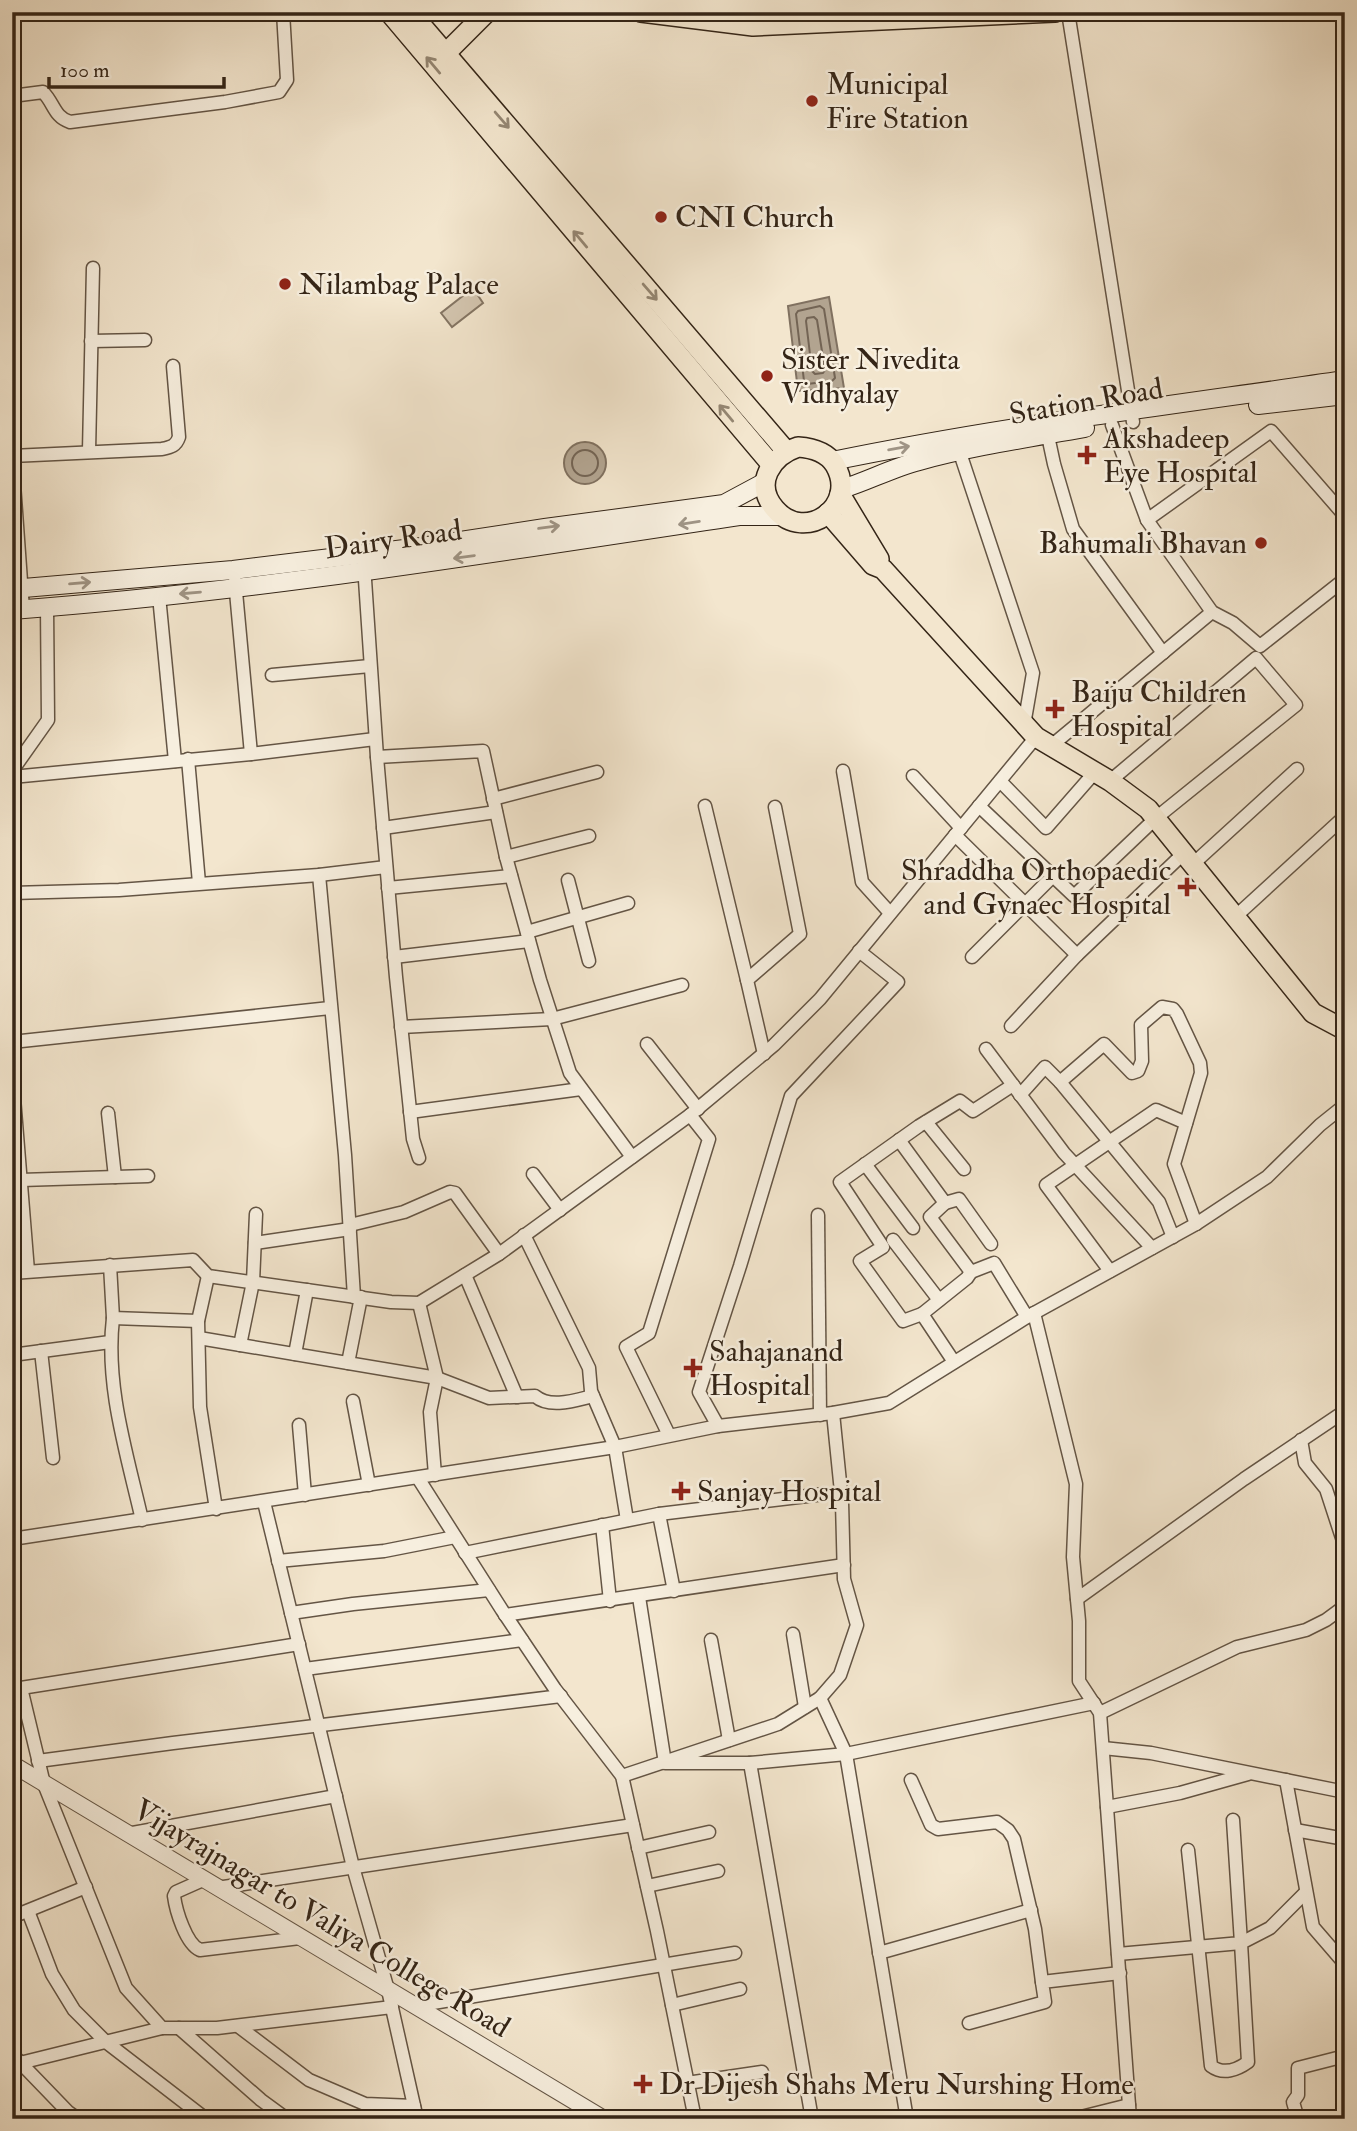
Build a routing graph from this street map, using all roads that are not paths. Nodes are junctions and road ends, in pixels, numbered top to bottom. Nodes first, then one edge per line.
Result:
1 (283, 12) edge
2 (389, 12) edge
3 (410, 12) edge
4 (487, 12) edge
5 (1055, 12) edge
6 (1068, 12) edge
7 (650, 13) edge
8 (445, 54) junction
9 (12, 96) edge
10 (93, 268) dead end
11 (145, 340) dead end
12 (91, 341) junction
13 (173, 366) dead end
14 (1345, 380) edge
15 (1345, 395) edge
16 (1132, 416) junction
17 (1112, 425) junction
18 (1048, 436) junction
19 (959, 450) junction
20 (89, 451) junction
21 (786, 451) junction
22 (12, 456) edge
23 (832, 461) junction
24 (768, 473) junction
25 (841, 492) junction
26 (828, 513) junction
27 (781, 516) junction
28 (1345, 516) edge
29 (1147, 520) junction
30 (364, 563) junction
31 (883, 569) junction
32 (233, 570) junction
33 (1345, 579) edge
34 (17, 589) edge
35 (236, 589) junction
36 (159, 596) junction
37 (47, 607) junction
38 (18, 610) edge
39 (1212, 612) junction
40 (1163, 653) junction
41 (370, 666) junction
42 (272, 675) dead end
43 (1037, 736) junction
44 (375, 738) junction
45 (251, 754) junction
46 (377, 757) junction
47 (181, 760) junction
48 (1297, 769) dead end
49 (12, 771) edge
50 (843, 771) dead end
51 (597, 772) dead end
52 (913, 776) dead end
53 (1102, 776) junction
54 (12, 777) edge
55 (1000, 781) junction
56 (494, 806) junction
57 (705, 806) dead end
58 (979, 806) junction
59 (775, 807) dead end
60 (1156, 818) junction
61 (1343, 818) dead end
62 (383, 828) junction
63 (958, 832) junction
64 (589, 836) dead end
65 (506, 857) junction
66 (1189, 858) junction
67 (386, 867) junction
68 (319, 875) junction
69 (511, 876) junction
70 (1053, 876) junction
71 (568, 880) dead end
72 (199, 883) junction
73 (388, 888) junction
74 (12, 893) edge
75 (628, 903) dead end
76 (1024, 904) junction
77 (890, 913) junction
78 (1235, 917) junction
79 (578, 919) junction
80 (528, 936) junction
81 (859, 951) junction
82 (1077, 955) junction
83 (394, 957) junction
84 (972, 957) dead end
85 (589, 961) dead end
86 (747, 980) junction
87 (682, 985) dead end
88 (330, 1008) junction
89 (1313, 1013) junction
90 (552, 1019) junction
91 (1345, 1020) edge
92 (1011, 1026) dead end
93 (401, 1027) junction
94 (1345, 1030) edge
95 (12, 1042) edge
96 (646, 1044) dead end
97 (986, 1049) dead end
98 (764, 1054) junction
99 (12, 1073) edge
100 (1060, 1082) junction
101 (581, 1088) junction
102 (1016, 1090) junction
103 (13, 1101) edge
104 (1345, 1105) edge
105 (410, 1112) junction
106 (694, 1112) junction
107 (108, 1113) dead end
108 (926, 1122) junction
109 (1186, 1123) junction
110 (899, 1140) junction
111 (1109, 1141) junction
112 (632, 1157) junction
113 (419, 1158) dead end
114 (865, 1164) junction
115 (1074, 1164) junction
116 (964, 1169) dead end
117 (533, 1174) dead end
118 (148, 1176) dead end
119 (115, 1177) junction
120 (21, 1180) junction
121 (945, 1203) junction
122 (560, 1210) junction
123 (256, 1214) dead end
124 (818, 1215) dead end
125 (930, 1217) junction
126 (1196, 1224) junction
127 (350, 1227) junction
128 (913, 1227) junction
129 (524, 1235) junction
130 (1173, 1237) junction
131 (255, 1243) junction
132 (888, 1243) junction
133 (991, 1244) dead end
134 (1152, 1248) junction
135 (499, 1254) junction
136 (110, 1265) junction
137 (28, 1271) junction
138 (1110, 1271) junction
139 (971, 1272) junction
140 (12, 1273) edge
141 (465, 1275) junction
142 (208, 1276) junction
143 (253, 1282) junction
144 (307, 1290) junction
145 (357, 1297) junction
146 (939, 1300) junction
147 (419, 1303) junction
148 (922, 1314) junction
149 (1031, 1315) junction
150 (113, 1318) junction
151 (198, 1321) junction
152 (199, 1338) junction
153 (110, 1342) junction
154 (240, 1345) junction
155 (41, 1351) junction
156 (295, 1354) junction
157 (12, 1355) edge
158 (954, 1362) junction
159 (348, 1363) junction
160 (437, 1378) junction
161 (593, 1396) junction
162 (517, 1397) junction
163 (353, 1401) dead end
164 (1345, 1411) edge
165 (826, 1414) junction
166 (299, 1425) dead end
167 (718, 1426) junction
168 (669, 1435) junction
169 (1301, 1440) junction
170 (615, 1447) junction
171 (53, 1458) dead end
172 (435, 1475) junction
173 (418, 1478) junction
174 (369, 1485) junction
175 (824, 1494) dead end
176 (305, 1495) junction
177 (264, 1502) junction
178 (216, 1509) junction
179 (659, 1514) junction
180 (142, 1520) junction
181 (626, 1520) junction
182 (602, 1525) junction
183 (455, 1537) junction
184 (12, 1539) edge
185 (1345, 1547) edge
186 (465, 1553) junction
187 (278, 1561) junction
188 (844, 1565) junction
189 (489, 1590) junction
190 (674, 1591) junction
191 (639, 1597) junction
192 (1077, 1599) junction
193 (610, 1601) junction
194 (1345, 1606) edge
195 (291, 1613) junction
196 (505, 1615) junction
197 (793, 1634) dead end
198 (522, 1640) junction
199 (711, 1640) dead end
200 (299, 1644) junction
201 (305, 1669) junction
202 (561, 1696) junction
203 (820, 1698) junction
204 (805, 1707) junction
205 (1097, 1708) junction
206 (318, 1726) junction
207 (729, 1740) junction
208 (1103, 1748) junction
209 (845, 1755) junction
210 (38, 1761) junction
211 (665, 1763) junction
212 (750, 1763) junction
213 (12, 1764) edge
214 (1251, 1773) junction
215 (622, 1776) junction
216 (912, 1780) dead end
217 (1286, 1780) junction
218 (44, 1784) junction
219 (1345, 1792) edge
220 (335, 1796) junction
221 (1107, 1807) junction
222 (1233, 1820) dead end
223 (633, 1825) junction
224 (1295, 1829) junction
225 (709, 1832) dead end
226 (127, 1834) junction
227 (1345, 1839) edge
228 (638, 1848) junction
229 (1188, 1850) dead end
230 (353, 1867) junction
231 (718, 1871) dead end
232 (210, 1884) junction
233 (647, 1885) junction
234 (86, 1887) junction
235 (1306, 1892) junction
236 (1031, 1910) junction
237 (29, 1911) junction
238 (12, 1917) edge
239 (300, 1938) junction
240 (1241, 1943) junction
241 (1197, 1948) junction
242 (735, 1953) dead end
243 (879, 1953) junction
244 (1118, 1954) junction
245 (1342, 1954) edge
246 (664, 1964) junction
247 (1119, 1973) junction
248 (1042, 1982) junction
249 (740, 1989) dead end
250 (387, 1990) junction
251 (672, 2005) junction
252 (415, 2006) junction
253 (391, 2007) junction
254 (969, 2023) dead end
255 (238, 2026) junction
256 (162, 2028) junction
257 (179, 2028) junction
258 (106, 2042) junction
259 (1345, 2056) edge
260 (16, 2058) edge
261 (762, 2072) dead end
262 (687, 2083) junction
263 (1130, 2112) edge
264 (416, 2113) edge
265 (78, 2119) edge
266 (206, 2119) edge
267 (287, 2119) edge
268 (604, 2119) edge
269 (695, 2119) edge
270 (812, 2119) edge
271 (907, 2119) edge
272 (1073, 2119) edge
273 (1298, 2119) edge

1 - 9 street
24 -> 2 main road
3 - 8 main road
4 - 8 main road
5 - 7 main road
6 - 16 street
8 -> 21 main road
10 - 12 street
11 - 12 street
12 - 20 street
13 - 20 street
14 - 16 main road
15 - 16 main road, Station Road
16 - 17 main road, Station Road
23 -> 16 main road
17 - 18 main road, Station Road
17 - 29 street
18 - 19 main road, Station Road
18 - 40 street
19 - 25 main road, Station Road
19 - 43 street
20 - 22 street
21 - 23 main road
21 - 24 main road
22 - 34 street
23 - 25 main road
24 - 27 main road
30 -> 24 main road, Dairy Road
25 - 26 main road
25 - 31 main road
26 - 27 main road
26 - 31 main road
27 -> 30 main road, Dairy Road
28 - 29 street
29 - 39 street
30 - 32 main road, Dairy Road
30 - 35 main road, Dairy Road
30 - 41 street
31 - 43 main road
34 -> 32 main road, Dairy Road
32 - 35 street
33 - 39 street
34 - 38 street
35 -> 36 main road, Dairy Road
35 - 45 street
36 - 37 main road, Dairy Road
36 - 47 street
37 - 38 main road, Dairy Road
37 - 49 street
39 - 40 street
40 - 43 street
41 - 42 street
41 - 44 street
43 - 53 main road
43 - 55 street
44 - 45 street
44 - 46 street
45 - 47 street
46 - 56 street
46 - 62 street
47 - 54 street
47 - 72 street
48 - 66 street
50 - 77 street
51 - 56 street
52 - 63 street
53 - 55 street
53 - 60 main road
53 - 60 street
55 - 58 street
56 - 62 street
56 - 65 street
57 - 86 street
58 - 63 street
58 - 70 street
59 - 86 street
60 - 66 main road
60 - 70 street
61 - 78 street
62 - 67 street
63 - 76 street
63 - 77 street
64 - 65 street
65 - 69 street
66 - 78 main road
66 - 82 street
67 - 68 street
67 - 73 street
68 - 72 street
68 - 88 street
69 - 73 street
69 - 80 street
70 - 76 street
71 - 79 street
72 - 74 street
73 - 83 street
75 - 79 street
76 - 82 street
76 - 84 street
77 - 81 street
78 - 89 main road
79 - 80 street
79 - 85 street
80 - 83 street
80 - 90 street
81 - 98 street
81 - 167 street
82 - 92 street
83 - 93 street
86 - 98 street
87 - 90 street
88 - 95 street
88 - 127 street
89 - 91 main road
89 - 94 main road
90 - 93 street
90 - 101 street
93 - 105 street
96 - 106 street
97 - 102 street
98 - 106 street
99 - 103 street
100 - 102 street
100 - 109 street
100 - 111 street
101 - 105 street
101 - 112 street
102 - 108 street
102 - 115 street
103 - 120 street
104 - 126 street
105 - 113 street
106 - 112 street
106 - 168 street
107 - 119 street
108 - 110 street
108 - 116 street
109 - 111 street
109 - 126 street
110 - 114 street
110 - 121 street
111 - 115 street
111 - 130 street
112 - 122 street
114 - 128 street
114 - 132 street
115 - 134 street
115 - 138 street
117 - 122 street
118 - 119 street
119 - 120 street
120 - 137 street
121 - 125 street
121 - 133 street
122 - 129 street
123 - 131 street
124 - 165 street
125 - 128 street
125 - 139 street
126 - 130 street
127 - 131 street
127 - 135 street
127 - 145 street
128 - 132 street
129 - 135 street
129 - 161 street
130 - 134 street
131 - 143 street
132 - 146 street
132 - 148 street
134 - 138 street
135 - 141 street
136 - 137 street
136 - 142 street
136 - 150 street
137 - 140 street
138 - 149 street
139 - 146 street
139 - 149 street
141 - 147 street
141 - 162 street
142 - 143 street
142 - 151 street
143 - 144 street
143 - 154 street
144 - 145 street
144 - 156 street
145 - 147 street
145 - 159 street
146 - 148 street
147 - 160 street
148 - 158 street
149 - 158 street
149 - 192 street
150 - 151 street
150 - 153 street
151 - 152 street
152 - 154 street
152 - 178 street
153 - 155 street
153 - 180 street
154 - 156 street
155 - 157 street
155 - 171 street
156 - 159 street
158 - 165 street
159 - 160 street
160 - 162 street
160 - 172 street
161 - 162 street
161 - 170 street
163 - 174 street
164 - 169 street
165 - 167 street
165 - 188 street
166 - 176 street
167 - 168 street
168 - 170 street
169 - 185 street
169 - 192 street
170 - 172 street
170 - 181 street
172 - 173 street
173 - 174 street
173 - 183 street
174 - 176 street
175 - 179 street
176 - 177 street
177 - 178 street
177 - 187 street
178 - 180 street
179 - 181 street
179 - 190 street
180 - 184 street
181 - 182 street
182 - 186 street
182 - 193 street
183 - 186 street
183 - 187 street
186 - 189 street
187 - 195 street
188 - 190 street
188 - 203 street
189 - 195 street
189 - 196 street
190 - 191 street
191 - 193 street
191 - 211 street
192 - 205 street
193 - 196 street
194 - 205 street
195 - 200 street
196 - 198 street
197 - 204 street
198 - 201 street
198 - 202 street
199 - 207 street
200 - 201 street
200 - 210 street
201 - 206 street
202 - 206 street
202 - 215 street
203 - 204 street
203 - 209 street
204 - 207 street
205 - 208 street
205 - 209 street
206 - 210 street
206 - 220 street
207 - 211 street
208 - 214 street
208 - 221 street
209 - 212 street
209 - 243 street
210 - 218 street
211 - 212 street
211 - 215 street
212 - 270 street
213 - 218 street, Vijayrajnagar to Valiya College Road
214 - 217 street
214 - 221 street
215 - 223 street
216 - 236 street
217 - 219 street
217 - 224 street
218 - 226 street, Vijayrajnagar to Valiya College Road
218 - 234 street
220 - 226 street
220 - 230 street
221 - 244 street
222 - 240 street
223 - 228 street
223 - 230 street
224 - 227 street
224 - 235 street
225 - 228 street
226 - 232 street, Vijayrajnagar to Valiya College Road
228 - 233 street
229 - 241 street
230 - 232 street
230 - 250 street
231 - 233 street
232 - 239 street, Vijayrajnagar to Valiya College Road
232 - 239 street
233 - 246 street
234 - 237 street
234 - 256 street
235 - 240 street
235 - 245 street
236 - 243 street
236 - 248 street
237 - 238 street
237 - 258 street
239 - 250 street, Vijayrajnagar to Valiya College Road
240 - 241 street
240 - 241 street
241 - 244 street
242 - 246 street
243 - 271 street
244 - 247 street
246 - 251 street
246 - 252 street
247 - 248 street
247 - 263 street
248 - 254 street
249 - 251 street
250 - 252 street, Vijayrajnagar to Valiya College Road
250 - 253 street
251 - 262 street
252 - 268 street, Vijayrajnagar to Valiya College Road
253 - 255 street
253 - 264 street
255 - 257 street
255 - 264 street
256 - 257 street
256 - 258 street
257 - 267 street
258 - 260 street
258 - 266 street
259 - 273 street
260 - 265 street
261 - 262 street
262 - 269 street
263 - 272 street

